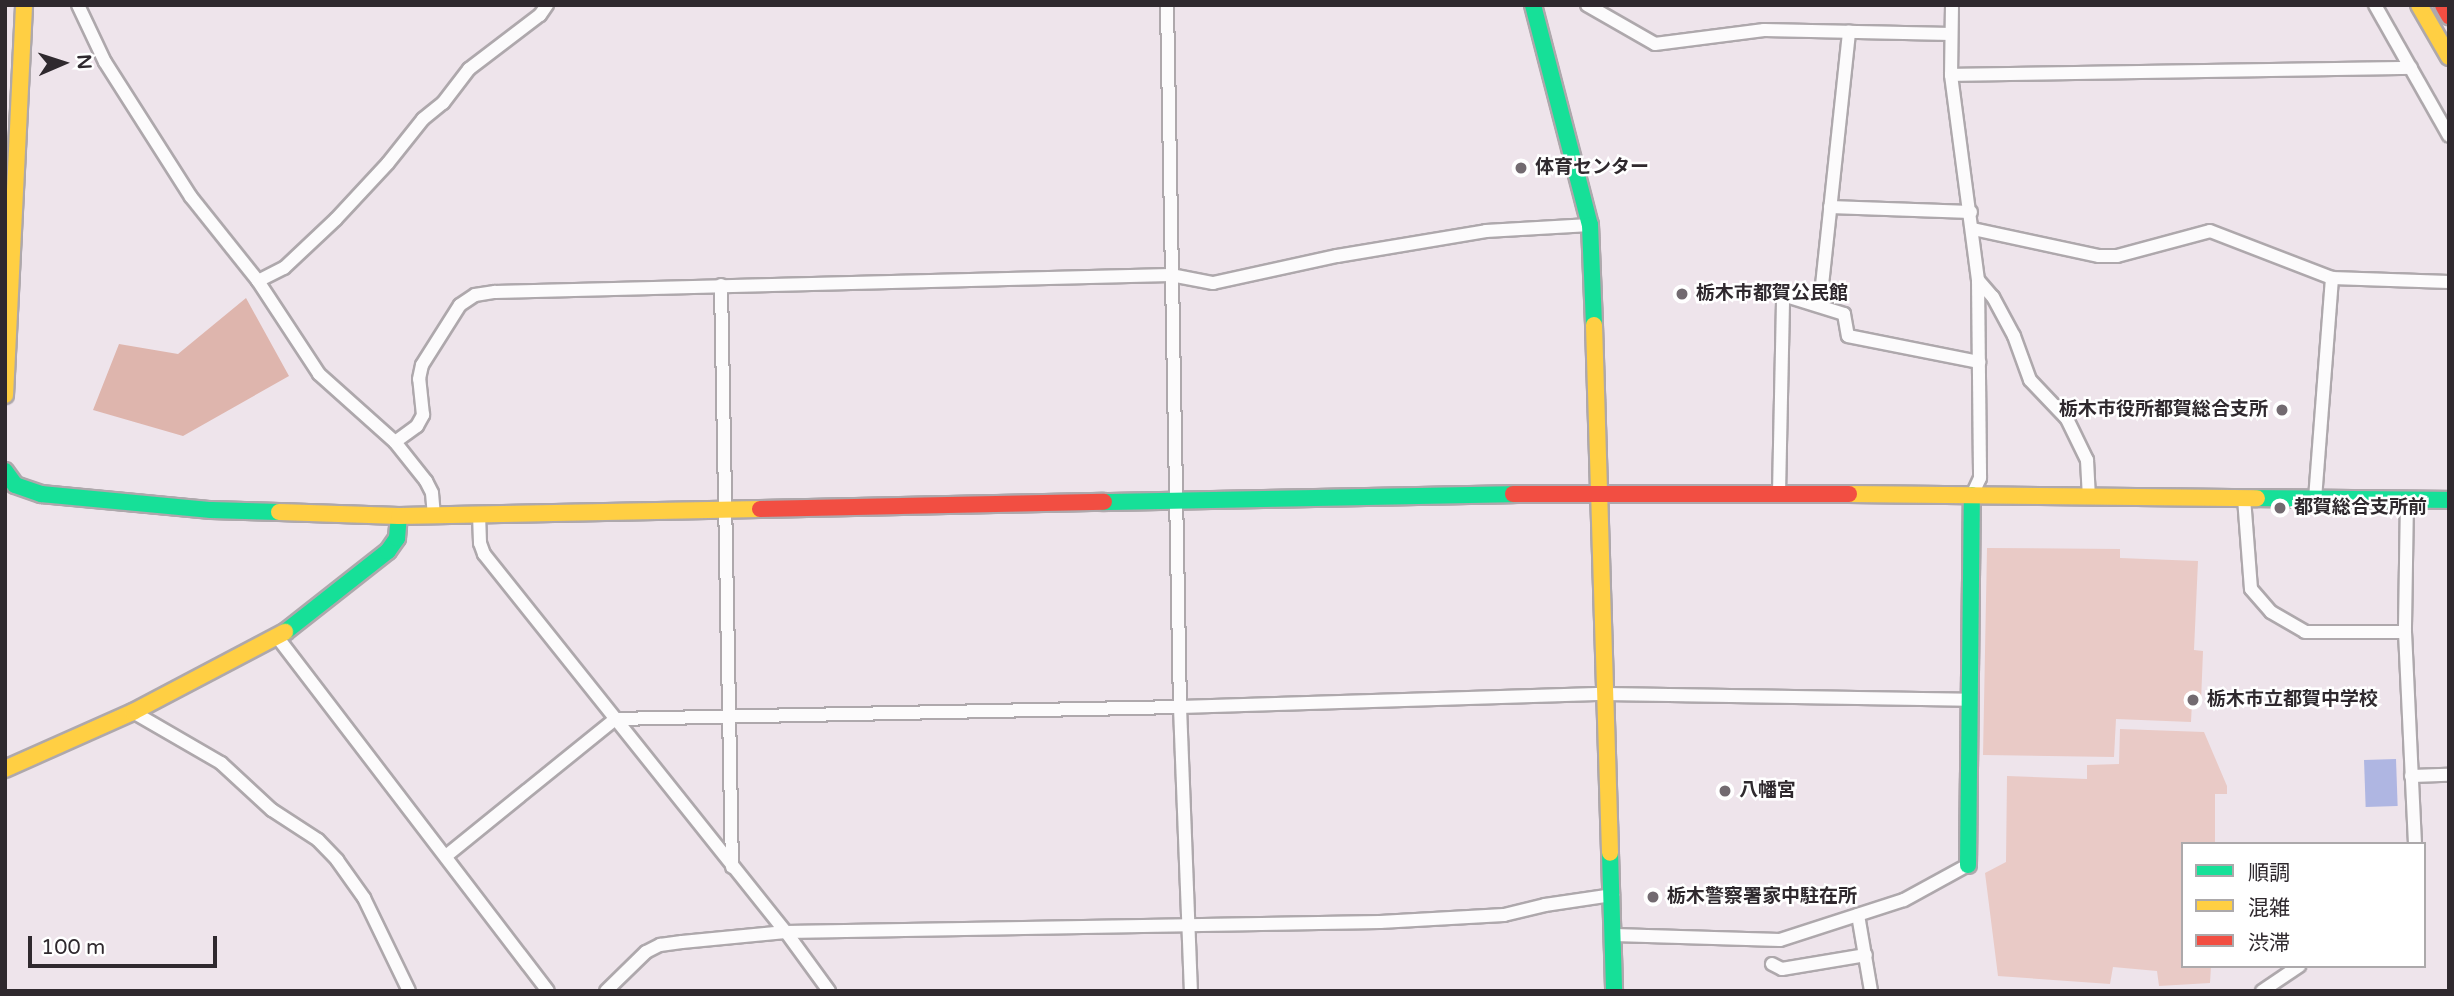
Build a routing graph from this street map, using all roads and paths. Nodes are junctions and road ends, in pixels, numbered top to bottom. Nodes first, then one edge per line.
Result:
1 (24, 5) edge
2 (78, 5) edge
3 (547, 5) edge
4 (1167, 5) edge
5 (1533, 5) edge
6 (1587, 5) edge
7 (1952, 5) edge
8 (2375, 5) edge
9 (2419, 5) edge
10 (2442, 5) edge
11 (2449, 16) edge
12 (1849, 32) junction
13 (1951, 34) junction
14 (2449, 57) edge
15 (2411, 68) junction
16 (1951, 75) junction
17 (2449, 136) edge
18 (1830, 207) junction
19 (1971, 212) junction
20 (1590, 225) junction
21 (1973, 229) junction
22 (1171, 275) junction
23 (2332, 278) junction
24 (1979, 280) junction
25 (258, 281) junction
26 (2449, 282) edge
27 (721, 285) junction
28 (1820, 304) junction
29 (1979, 362) junction
30 (5, 395) edge
31 (395, 442) junction
32 (5, 471) edge
33 (1601, 492) junction
34 (1779, 494) junction
35 (1972, 495) junction
36 (2089, 497) junction
37 (2244, 498) junction
38 (1177, 499) junction
39 (2315, 499) junction
40 (2407, 499) junction
41 (2449, 500) edge
42 (726, 509) junction
43 (434, 514) junction
44 (479, 514) junction
45 (399, 516) junction
46 (2405, 632) junction
47 (278, 638) junction
48 (1605, 694) junction
49 (1969, 700) junction
50 (1180, 708) junction
51 (133, 712) junction
52 (731, 715) junction
53 (615, 719) junction
54 (5, 769) edge
55 (2449, 775) edge
56 (2411, 776) junction
57 (2415, 842) edge
58 (446, 856) junction
59 (1968, 865) joint
60 (732, 867) junction
61 (1613, 895) junction
62 (1858, 915) junction
63 (1189, 927) junction
64 (786, 932) junction
65 (1614, 936) junction
66 (1866, 956) junction
67 (1772, 964) dead end
68 (2296, 968) edge
69 (409, 991) edge
70 (548, 991) edge
71 (606, 991) edge
72 (829, 991) edge
73 (1191, 991) edge
74 (1614, 991) edge
75 (1871, 991) edge
76 (2262, 991) edge

1 - 30 main road
2 - 25 street
3 - 25 street
4 - 22 street
5 - 20 main road
6 - 12 street
7 - 13 street
8 - 15 street
9 - 14 main road
10 - 11 main road
12 - 13 street
12 - 18 street
13 - 16 street
15 - 16 street
15 - 17 street
16 - 19 street
18 - 19 street
18 - 28 street
19 - 21 street
20 - 22 street
20 - 33 main road
21 - 23 street
21 - 24 street
22 - 27 street
22 - 38 street
23 - 26 street
23 - 39 street
24 - 29 street
24 - 36 street
25 - 31 street
27 - 31 street
27 - 42 street
28 - 29 street
28 - 34 street
29 - 35 street
31 - 43 street
32 - 45 main road
33 - 34 main road
33 - 38 main road
33 - 48 main road
34 - 35 main road
35 - 36 main road
35 - 49 main road
36 - 37 main road
37 - 39 main road
37 - 46 street
38 - 42 main road
38 - 50 street
39 - 40 main road
40 - 41 main road
40 - 46 street
42 - 44 main road
42 - 52 street
43 - 44 main road
43 - 45 main road
44 - 53 street
45 - 47 main road
46 - 56 street
47 - 51 main road
47 - 58 street
48 - 49 street
48 - 50 street
48 - 61 main road
49 - 59 main road
50 - 52 street
50 - 63 street
51 - 54 main road
51 - 69 street
52 - 53 street
52 - 60 street
53 - 58 street
53 - 60 street
55 - 56 street
56 - 57 street
58 - 70 street
59 - 62 street
60 - 64 street
61 - 63 street
61 - 65 main road
62 - 65 street
62 - 66 street
63 - 64 street
63 - 73 street
64 - 71 street
64 - 72 street
65 - 74 main road
66 - 67 street
66 - 75 street
68 - 76 street

